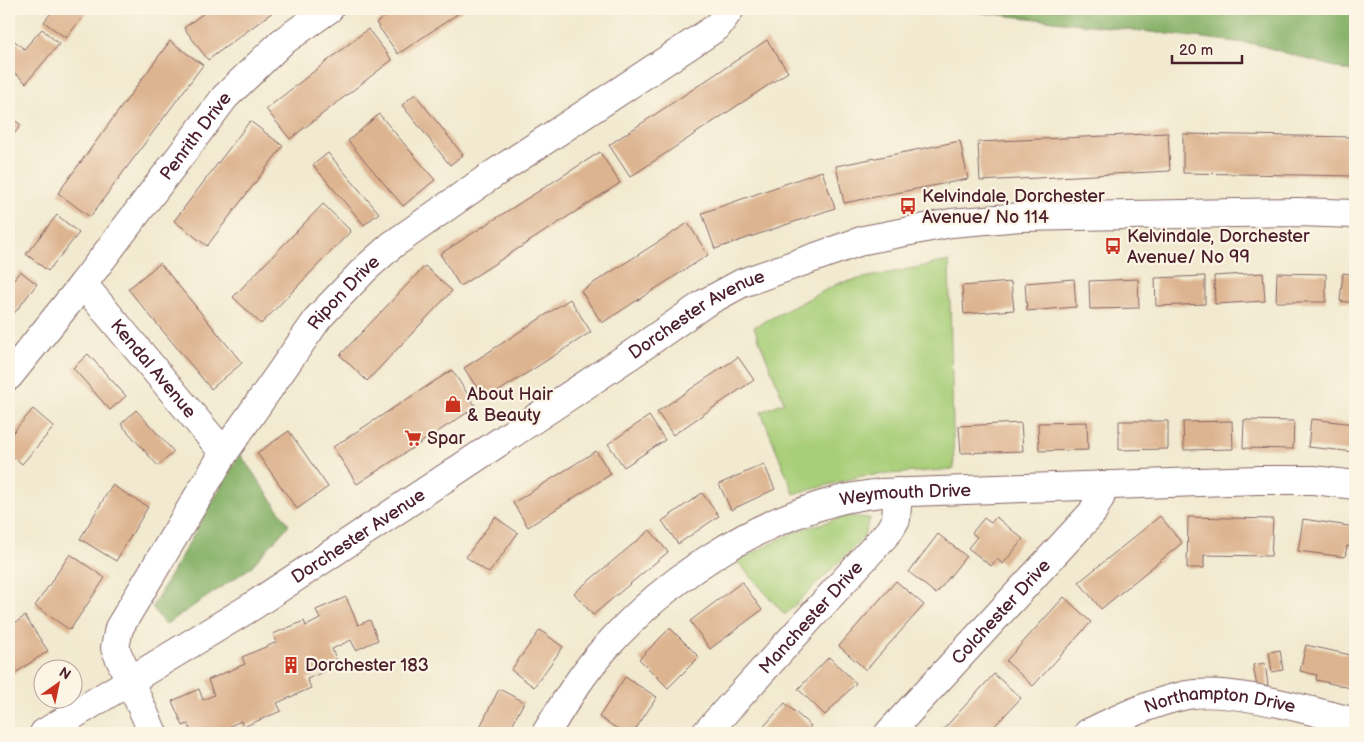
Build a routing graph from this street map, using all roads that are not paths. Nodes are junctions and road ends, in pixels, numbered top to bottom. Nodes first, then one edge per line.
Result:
1 (329, 9) edge
2 (724, 18) edge
3 (1355, 214) edge
4 (82, 284) junction
5 (9, 376) edge
6 (224, 453) junction
7 (1101, 485) junction
8 (1355, 485) edge
9 (898, 492) junction
10 (128, 681) junction
11 (1355, 722) edge
12 (44, 733) edge
13 (153, 733) edge
14 (546, 733) edge
15 (706, 733) edge
16 (889, 733) edge
17 (1088, 733) edge

1 - 4 street, Penrith Drive
2 - 6 street, Ripon Drive
3 - 10 street, Dorchester Avenue
4 - 5 street, Penrith Drive
4 - 6 street, Kendal Avenue
6 - 10 street, Ripon Drive
7 - 8 street, Weymouth Drive
7 - 9 street, Weymouth Drive
7 - 16 street, Colchester Drive
9 - 14 street, Weymouth Drive
9 - 15 street, Manchester Drive
10 - 12 street, Dorchester Avenue
10 - 13 street
11 - 17 street, Northampton Drive

